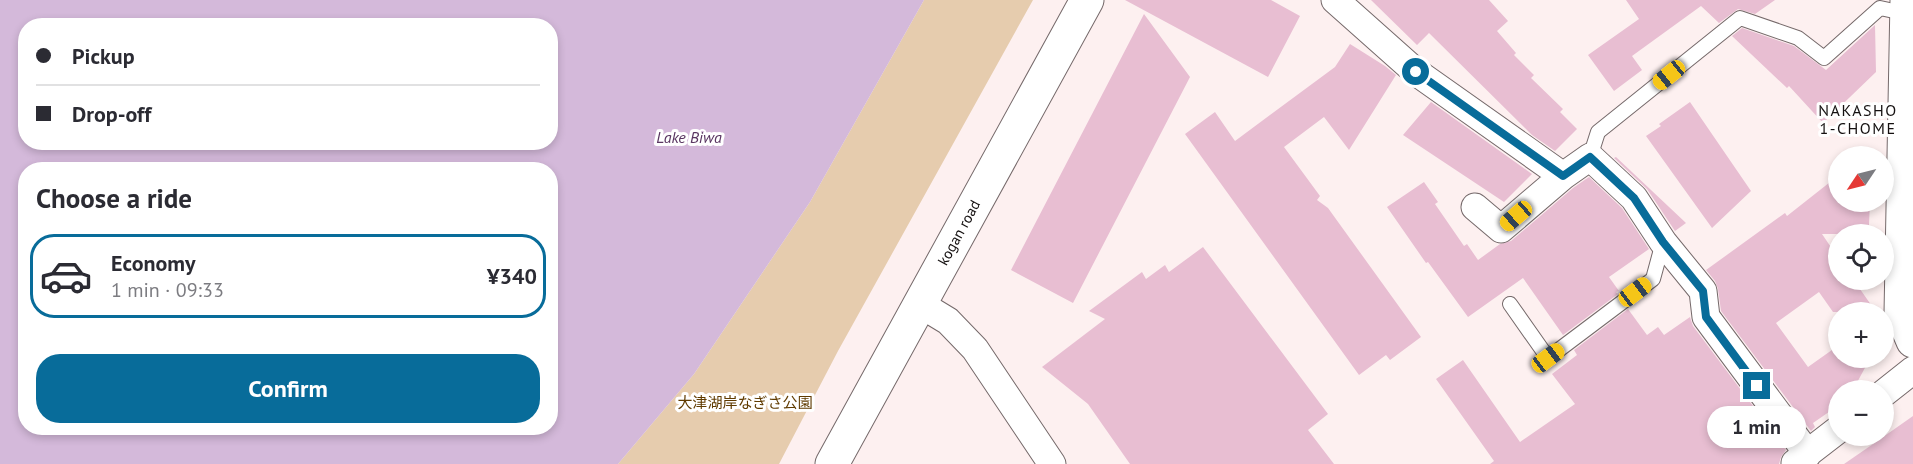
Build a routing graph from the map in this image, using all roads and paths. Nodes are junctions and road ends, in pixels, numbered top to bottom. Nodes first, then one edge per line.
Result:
1 (1086, 0) edge
2 (1335, 0) edge
3 (1909, 9) edge
4 (1590, 157) junction
5 (1563, 176) junction
6 (1475, 207) dead end
7 (1663, 242) junction
8 (920, 304) junction
9 (1510, 304) dead end
10 (1913, 341) edge
11 (1913, 370) edge
12 (1894, 385) edge
13 (1828, 438) edge
14 (1801, 459) edge
15 (832, 464) edge
16 (1052, 464) edge

1 - 8 main road, kogan road
2 - 5 street
3 - 4 lane
3 - 10 main road
4 - 5 street
4 - 7 street
5 - 6 street
7 - 9 lane
7 - 14 street
8 - 15 main road, kogan road
8 - 16 street
11 - 12 street
13 - 14 street

